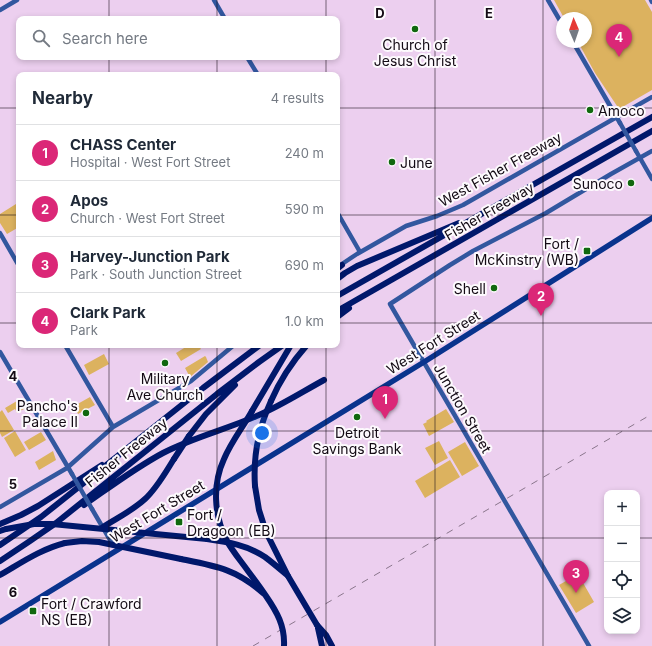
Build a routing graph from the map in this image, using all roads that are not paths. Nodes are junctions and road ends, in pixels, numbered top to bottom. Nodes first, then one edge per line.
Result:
1 (17, 0) edge
2 (214, 0) edge
3 (548, 0) edge
4 (0, 10) edge
5 (556, 14) edge
6 (223, 16) edge
7 (577, 48) edge
8 (249, 60) edge
9 (256, 72) edge
10 (652, 97) edge
11 (617, 117) junction
12 (652, 117) edge
13 (652, 130) edge
14 (652, 151) edge
15 (640, 158) junction
16 (652, 179) edge
17 (482, 213) junction
18 (340, 217) edge
19 (652, 218) edge
20 (0, 233) edge
21 (360, 252) junction
22 (16, 261) edge
23 (340, 266) edge
24 (340, 277) edge
25 (373, 290) junction
26 (340, 294) edge
27 (340, 309) edge
28 (340, 315) edge
29 (67, 348) edge
30 (230, 348) edge
31 (253, 348) edge
32 (256, 348) edge
33 (279, 348) edge
34 (289, 348) edge
35 (305, 348) edge
36 (0, 352) edge
37 (242, 358) junction
38 (259, 362) junction
39 (424, 362) junction
40 (324, 380) dead end
41 (113, 427) junction
42 (128, 448) junction
43 (68, 468) junction
44 (0, 507) edge
45 (56, 523) junction
46 (0, 524) edge
47 (103, 527) junction
48 (3, 530) edge
49 (0, 545) edge
50 (116, 550) junction
51 (0, 561) edge
52 (0, 575) edge
53 (288, 576) junction
54 (266, 596) junction
55 (0, 622) edge
56 (317, 625) junction
57 (284, 646) edge
58 (322, 646) edge
59 (332, 646) edge
60 (588, 646) edge

1 - 4 main road
2 - 6 main road
3 - 5 main road
7 - 11 main road
8 - 9 main road
10 - 11 main road, West Fisher Freeway
11 - 15 main road, bridge
11 - 21 main road, West Fisher Freeway
12 - 17 highway, Fisher Freeway
13 - 25 highway, Fisher Freeway
14 - 15 main road
15 - 16 main road
15 - 39 main road, Junction Street
17 - 24 highway
17 - 26 highway, Fisher Freeway
18 - 21 main road
19 - 39 main road, West Fort Street
20 - 22 main road
21 - 23 main road, West Fisher Freeway
25 - 27 highway, Fisher Freeway
25 - 28 highway
29 - 41 main road
30 - 41 main road
31 - 37 highway
32 - 37 highway, Fisher Freeway
33 - 38 highway, Fisher Freeway
34 - 54 highway, bridge
35 - 53 highway, bridge
36 - 43 main road
37 - 42 highway, Fisher Freeway
38 - 45 highway, Fisher Freeway
38 - 47 highway, bridge
39 - 50 main road, West Fort Street
39 - 60 main road, Junction Street
40 - 45 highway
41 - 43 main road
42 - 46 highway
42 - 49 highway, Fisher Freeway
43 - 44 main road
43 - 47 main road, bridge
45 - 51 highway, Fisher Freeway
47 - 50 main road
48 - 53 highway, bridge
50 - 55 main road, West Fort Street
52 - 54 highway, bridge
53 - 56 highway, bridge
54 - 57 highway, bridge
56 - 58 highway
56 - 59 highway

